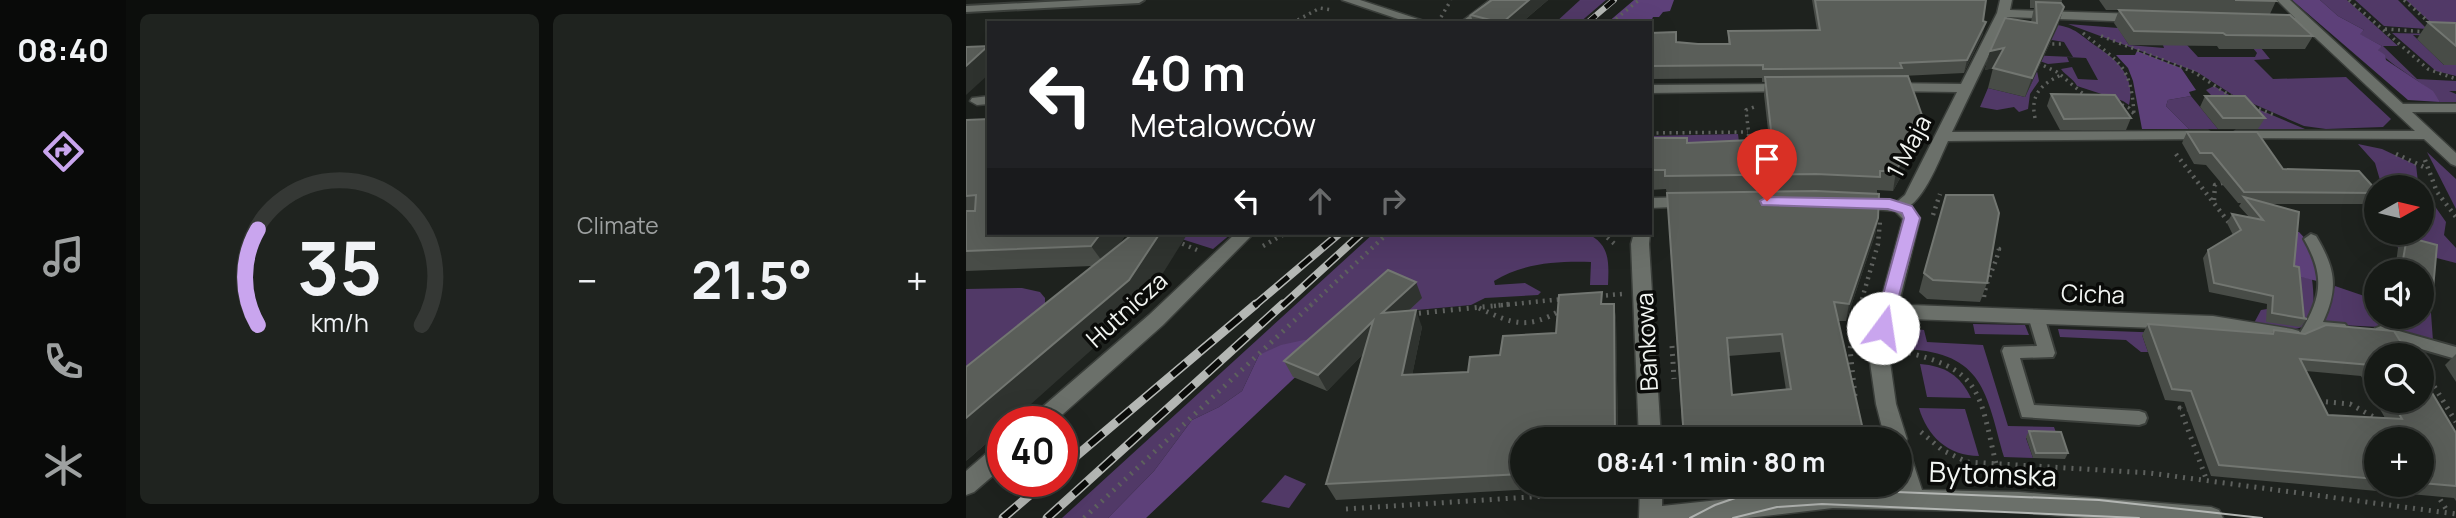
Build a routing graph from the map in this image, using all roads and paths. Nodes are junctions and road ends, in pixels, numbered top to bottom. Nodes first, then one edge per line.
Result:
1 (1139, 0) edge
2 (1348, 0) edge
3 (1498, 0) edge
4 (1639, 0) edge
5 (2283, 0) edge
6 (2350, 0) edge
7 (2404, 0) edge
8 (2005, 7) edge
9 (966, 9) edge
10 (1331, 9) dead end
11 (2156, 19) edge
12 (2258, 20) edge
13 (1296, 21) edge
14 (1417, 21) edge
15 (1469, 21) edge
16 (1613, 21) edge
17 (2306, 22) junction
18 (2077, 29) dead end
19 (2383, 29) junction
20 (2048, 39) edge
21 (2063, 44) dead end
22 (2120, 44) dead end
23 (2031, 62) edge
24 (2061, 75) junction
25 (2456, 79) edge
26 (1880, 87) edge
27 (1800, 88) edge
28 (1968, 88) junction
29 (1652, 89) edge
30 (2096, 100) edge
31 (1758, 101) dead end
32 (2108, 101) edge
33 (2241, 101) edge
34 (2252, 106) edge
35 (2399, 108) junction
36 (2456, 108) edge
37 (2134, 114) junction
38 (2283, 119) dead end
39 (2134, 121) dead end
40 (1748, 132) junction
41 (1652, 133) edge
42 (2169, 135) junction
43 (2428, 135) junction
44 (2042, 136) junction
45 (1942, 137) junction
46 (1776, 139) edge
47 (2456, 161) edge
48 (2231, 181) edge
49 (1944, 184) dead end
50 (1839, 202) edge
51 (1652, 203) edge
52 (2215, 204) junction
53 (1900, 206) junction
54 (1652, 215) edge
55 (1874, 217) edge
56 (2456, 217) edge
57 (1930, 227) dead end
58 (2234, 232) edge
59 (1244, 235) edge
60 (1386, 235) edge
61 (1637, 237) edge
62 (2311, 239) dead end
63 (1990, 247) edge
64 (1644, 292) junction
65 (1590, 297) edge
66 (1982, 304) edge
67 (1477, 307) junction
68 (1887, 308) junction
69 (1406, 316) edge
70 (2035, 316) junction
71 (2305, 332) junction
72 (1671, 341) dead end
73 (2456, 353) edge
74 (1902, 364) dead end
75 (2434, 386) edge
76 (1674, 387) dead end
77 (2307, 399) edge
78 (1855, 401) edge
79 (1057, 406) edge
80 (2192, 409) edge
81 (2139, 418) dead end
82 (2381, 421) edge
83 (2456, 422) edge
84 (1918, 426) dead end
85 (1650, 427) edge
86 (1893, 427) edge
87 (1996, 464) junction
88 (987, 467) edge
89 (2207, 481) junction
90 (966, 485) edge
91 (2435, 490) edge
92 (1912, 493) edge
93 (1530, 497) edge
94 (1651, 497) edge
95 (1914, 499) junction
96 (1346, 509) dead end
97 (2448, 513) junction
98 (2456, 514) edge
99 (1084, 518) edge
100 (1650, 518) edge
101 (2205, 518) edge

1 - 9 lane
2 - 14 street
3 - 15 street
4 - 16 path
5 - 17 street
6 - 19 path
7 - 19 path
8 - 11 street
8 - 28 street, 1 Maja
10 - 13 path
12 - 17 street
17 - 35 street
18 - 37 path
19 - 25 path
20 - 21 path
22 - 33 path
23 - 24 path
24 - 30 path
24 - 44 path
26 - 28 street
27 - 29 street
28 - 45 street, 1 Maja
31 - 40 path
32 - 37 path
34 - 38 path
35 - 36 street
35 - 43 street
37 - 39 path
40 - 41 path
40 - 46 path
42 - 43 street
42 - 44 street
42 - 52 path
43 - 47 street
43 - 56 path
44 - 45 street
45 - 53 street, 1 Maja
48 - 52 path
49 - 57 path
50 - 53 street
51 - 54 street
52 - 58 path
53 - 68 street, 1 Maja
55 - 78 path
59 - 79 street, Hutnicza
60 - 99 path
61 - 64 street, Bankowa
62 - 71 lane
63 - 66 path
64 - 65 path
64 - 85 street, Bankowa
67 - 67 path
67 - 69 path
68 - 70 street, Cicha
68 - 86 street, 1 Maja
70 - 71 street, Cicha
70 - 81 lane
71 - 73 lane
72 - 76 path
74 - 87 path
75 - 83 path
77 - 82 path
80 - 89 path
84 - 87 path
87 - 89 path
88 - 90 street
89 - 97 path
91 - 97 path
92 - 95 street
93 - 96 path
94 - 100 street
95 - 100 street, Bytomska
95 - 101 street, Bytomska
97 - 98 path

